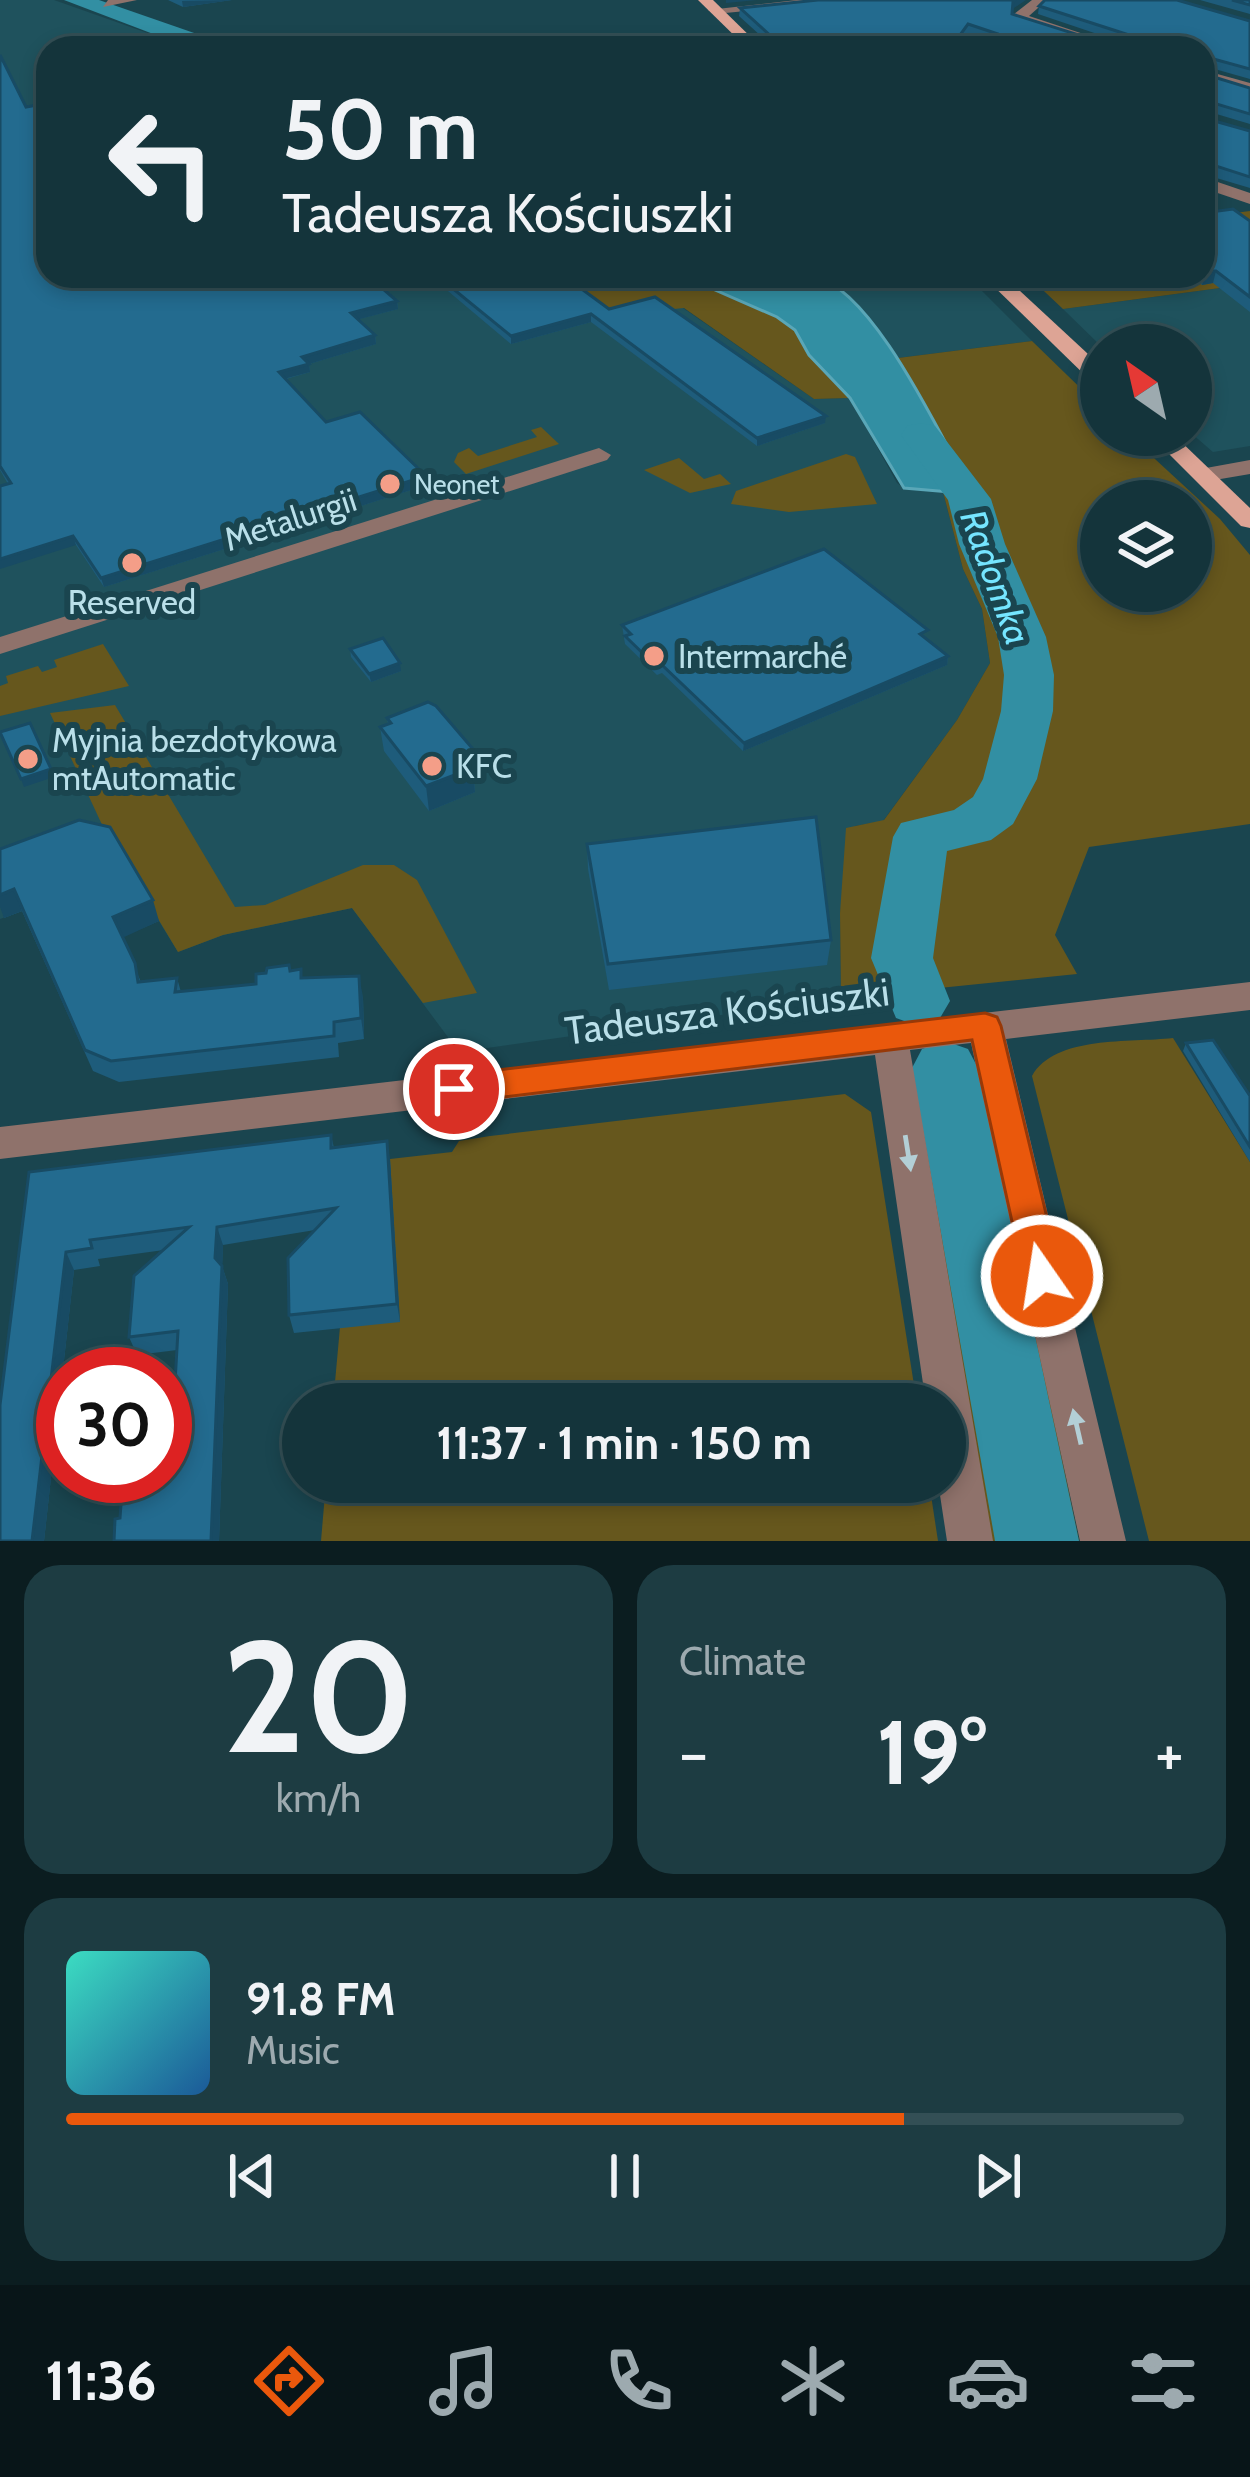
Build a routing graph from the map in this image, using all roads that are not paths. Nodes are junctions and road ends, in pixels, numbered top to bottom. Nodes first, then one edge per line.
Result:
1 (130, 0) edge
2 (851, 0) edge
3 (1040, 0) edge
4 (108, 4) dead end
5 (710, 5) edge
6 (742, 36) edge
7 (1080, 36) edge
8 (1215, 78) edge
9 (1250, 88) edge
10 (1215, 187) edge
11 (1250, 201) edge
12 (1215, 206) edge
13 (1006, 288) edge
14 (1080, 358) edge
15 (599, 455) dead end
16 (1183, 456) edge
17 (1250, 466) edge
18 (1203, 475) junction
19 (1250, 521) edge
20 (0, 646) edge
21 (1250, 996) edge
22 (985, 1026) junction
23 (890, 1037) junction
24 (0, 1142) edge
25 (970, 1541) edge
26 (1103, 1541) edge

1 - 4 street
2 - 5 street
3 - 7 street
5 - 6 main road
8 - 9 street
10 - 11 street
11 - 12 street
13 - 14 main road
15 - 20 street, Metalurgii
16 - 18 main road
17 - 18 street
18 - 19 main road
21 - 22 street, Tadeusza Kościuszki
22 - 23 street, Tadeusza Kościuszki
26 -> 22 street
23 - 24 street, Tadeusza Kościuszki
23 -> 25 street

